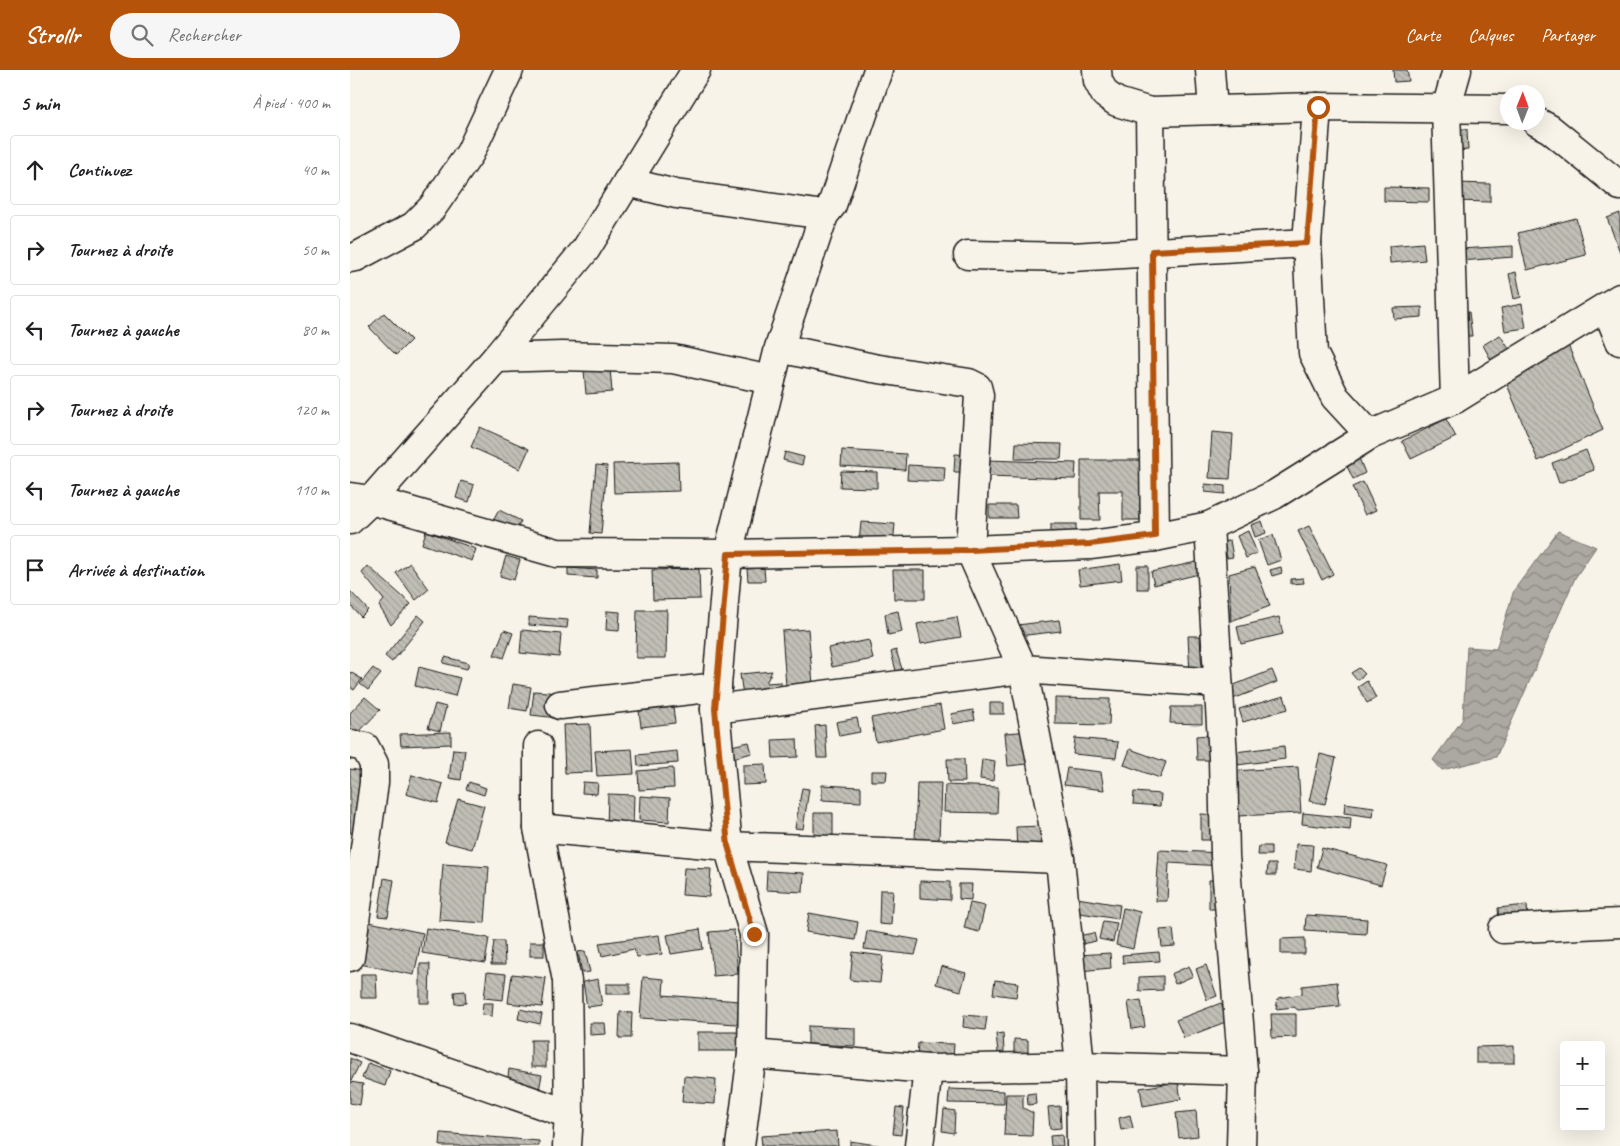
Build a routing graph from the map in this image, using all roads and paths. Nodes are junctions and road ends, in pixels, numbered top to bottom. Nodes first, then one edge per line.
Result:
1 (509, 70) edge
2 (696, 70) edge
3 (878, 70) edge
4 (1097, 70) edge
5 (1210, 70) edge
6 (1457, 70) edge
7 (1318, 107) junction
8 (1446, 108) junction
9 (1500, 109) edge
10 (1213, 110) junction
11 (1150, 112) junction
12 (1545, 126) edge
13 (627, 182) junction
14 (1620, 186) edge
15 (824, 215) junction
16 (1307, 243) junction
17 (1152, 251) junction
18 (968, 255) dead end
19 (350, 258) edge
20 (1613, 302) edge
21 (1620, 341) edge
22 (779, 348) junction
23 (496, 358) junction
24 (771, 380) junction
25 (1455, 399) junction
26 (1370, 435) junction
27 (361, 499) edge
28 (350, 520) edge
29 (1209, 526) junction
30 (1155, 536) junction
31 (970, 550) junction
32 (728, 554) junction
33 (1023, 669) junction
34 (1218, 683) junction
35 (716, 698) junction
36 (560, 705) dead end
37 (350, 744) edge
38 (538, 746) dead end
39 (538, 828) junction
40 (728, 846) junction
41 (1060, 859) junction
42 (1620, 923) edge
43 (1503, 929) dead end
44 (350, 957) edge
45 (350, 1038) edge
46 (752, 1054) junction
47 (1080, 1066) junction
48 (928, 1069) junction
49 (1243, 1071) junction
50 (569, 1114) junction
51 (567, 1146) edge
52 (740, 1146) edge
53 (919, 1146) edge
54 (1080, 1146) edge
55 (1241, 1146) edge

1 - 19 street
2 - 13 street
3 - 15 street
4 - 11 street
5 - 10 street
6 - 8 street
7 - 8 street
7 - 10 street
7 - 16 street
8 - 9 street
8 - 25 street
10 - 11 street
11 - 17 street
12 - 14 street
13 - 15 street
13 - 23 street
15 - 22 street
16 - 17 street
16 - 26 street
17 - 18 street
17 - 30 street
20 - 21 street
20 - 25 street
22 - 24 street
22 - 31 street
23 - 24 street
23 - 27 street
24 - 32 street
25 - 26 street
26 - 29 street
27 - 28 street
27 - 32 street
29 - 30 street
29 - 34 street
30 - 31 street
31 - 32 street
31 - 33 street
32 - 35 street
33 - 34 street
33 - 35 street
33 - 41 street
34 - 49 street
35 - 36 street
35 - 40 street
37 - 44 street
38 - 39 street
39 - 40 street
39 - 50 street
40 - 41 street
40 - 46 street
41 - 47 street
42 - 43 street
45 - 50 street
46 - 48 street
46 - 52 street
47 - 48 street
47 - 49 street
47 - 54 street
48 - 53 street
49 - 55 street
50 - 51 street

